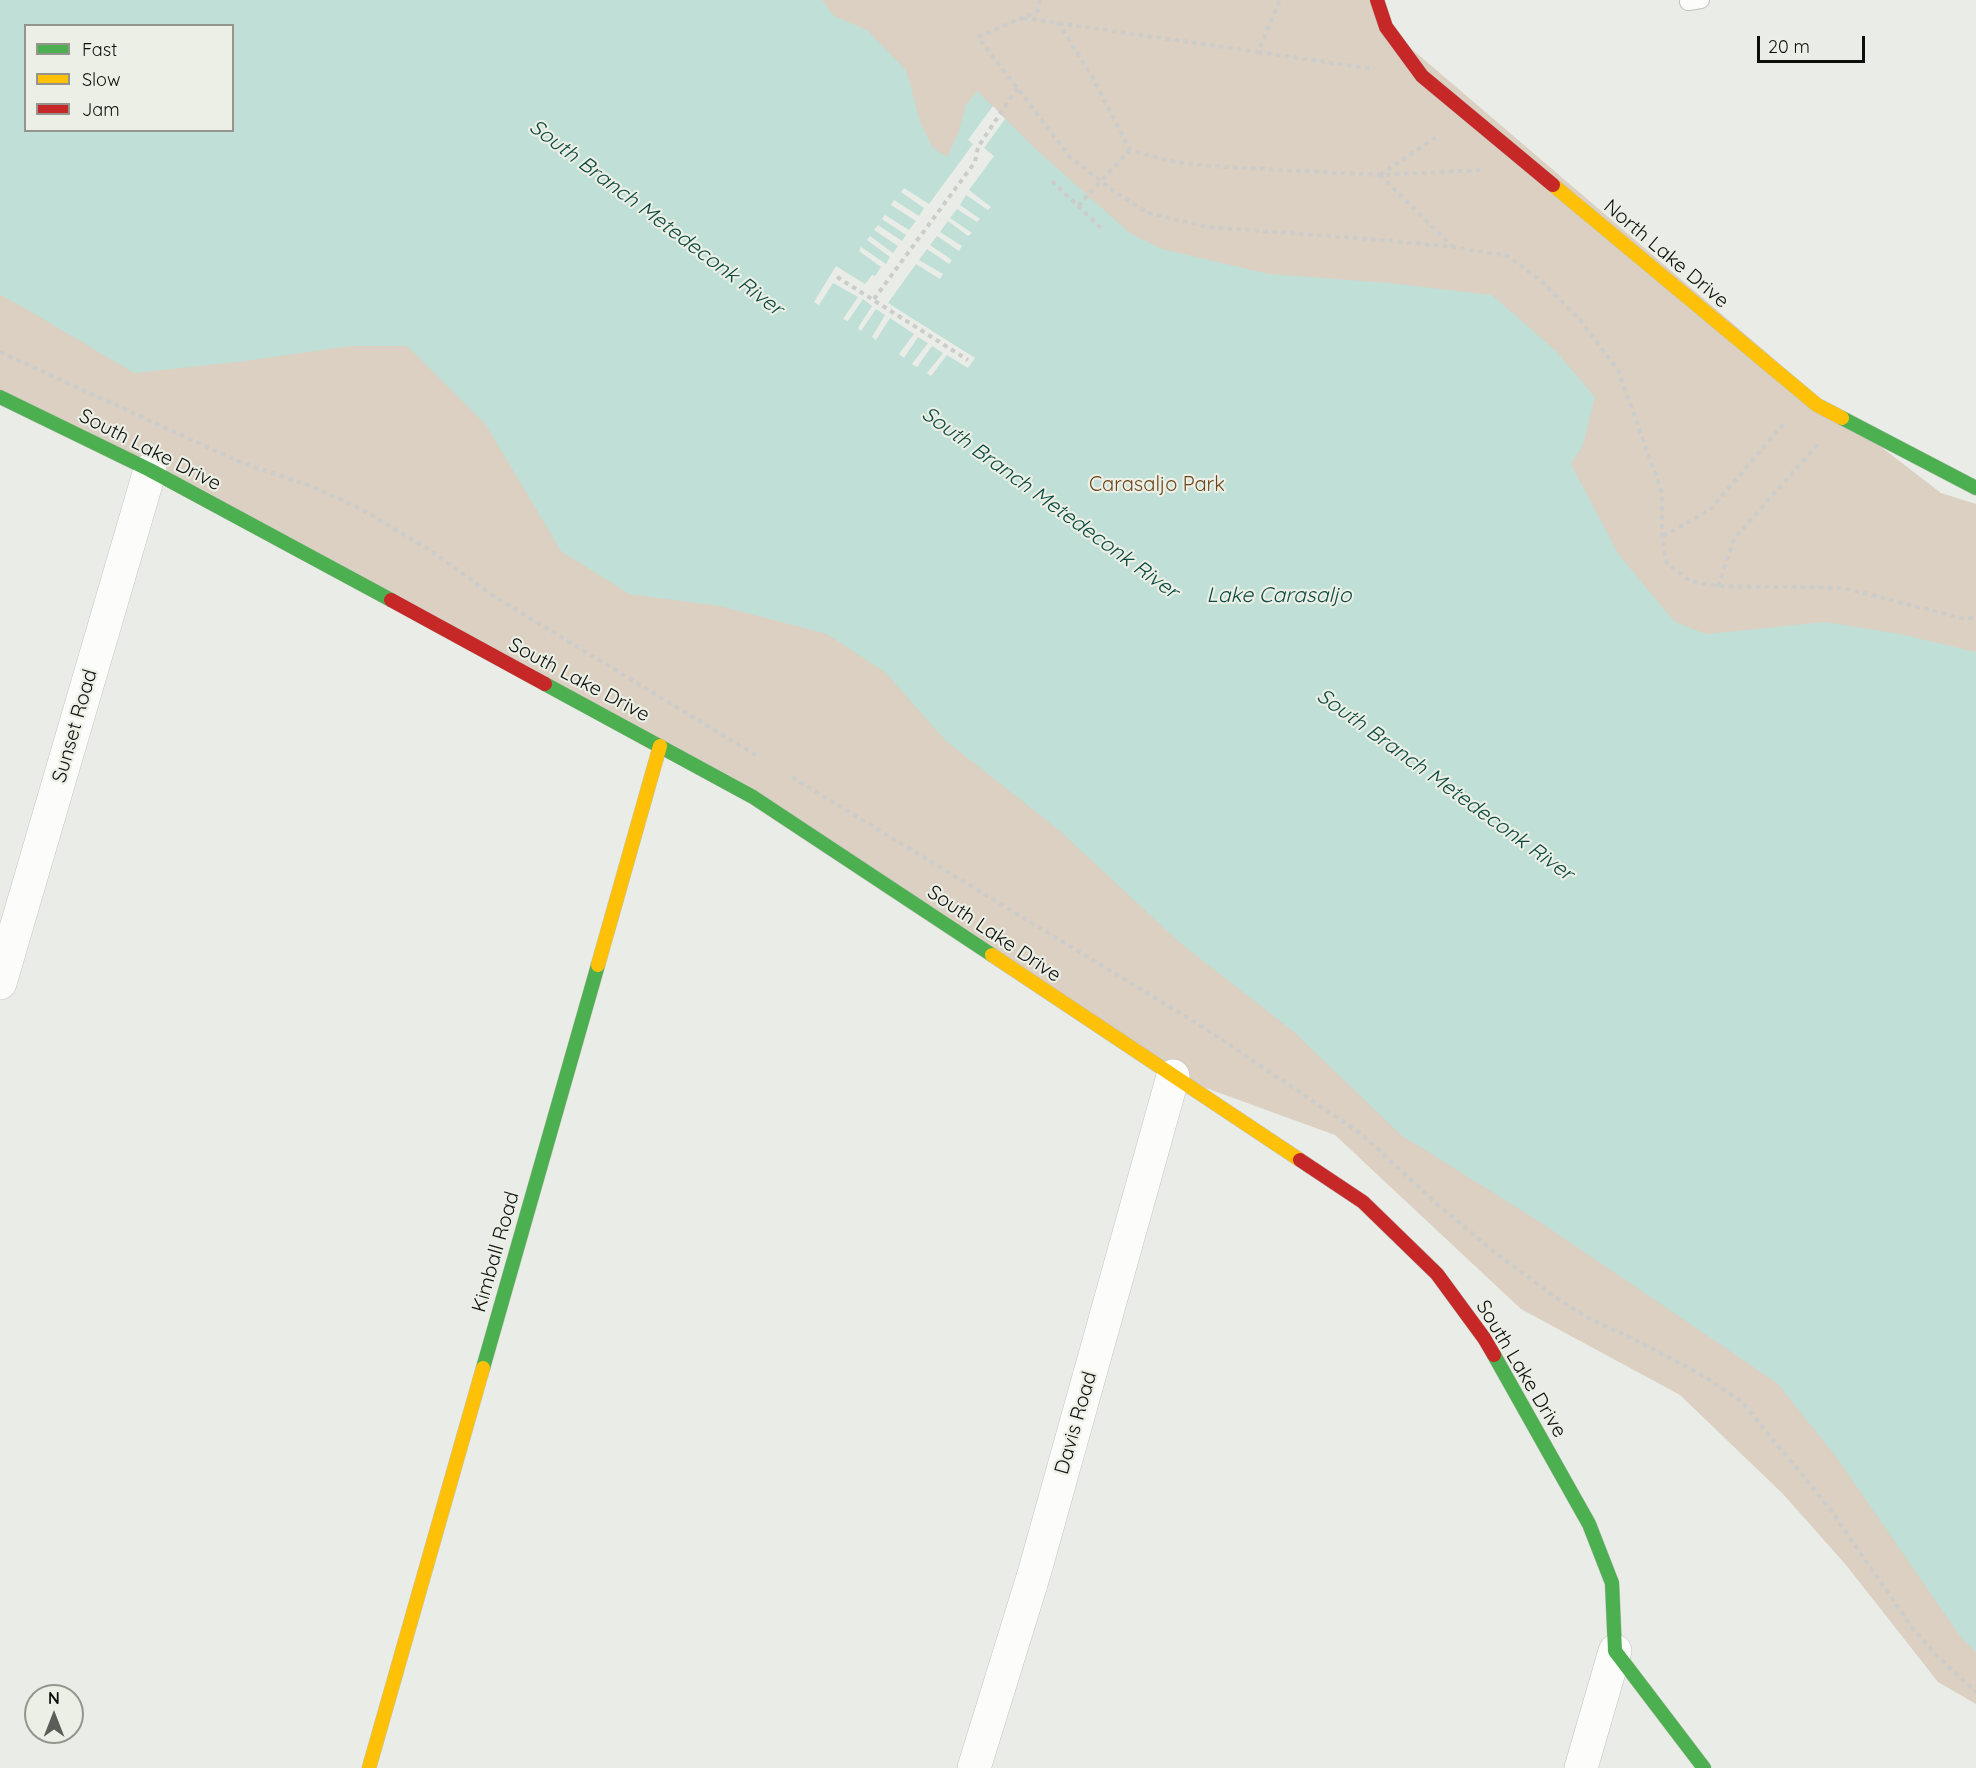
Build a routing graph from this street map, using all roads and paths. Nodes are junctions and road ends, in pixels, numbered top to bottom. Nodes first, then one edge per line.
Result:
1 (1040, 0) edge
2 (1280, 0) edge
3 (1377, 0) edge
4 (1023, 18) junction
5 (1058, 22) junction
6 (1258, 52) junction
7 (1422, 76) junction
8 (1017, 88) junction
9 (1469, 115) junction
10 (1130, 150) junction
11 (1532, 168) junction
12 (1380, 175) junction
13 (1052, 181) dead end
14 (1101, 182) junction
15 (1078, 206) junction
16 (1102, 229) dead end
17 (1454, 247) junction
18 (837, 277) dead end
19 (874, 299) junction
20 (968, 360) dead end
21 (1806, 396) junction
22 (0, 397) edge
23 (1842, 417) junction
24 (150, 470) junction
25 (1976, 488) edge
26 (1662, 537) junction
27 (1718, 586) junction
28 (1976, 618) edge
29 (660, 746) junction
30 (0, 983) edge
31 (1173, 1076) junction
32 (1615, 1651) junction
33 (369, 1768) edge
34 (974, 1768) edge
35 (1581, 1768) edge
36 (1704, 1768) edge

1 - 4 path
2 - 6 path
3 - 7 street, North Lake Drive
4 - 5 path
4 - 8 path
5 - 6 path
5 - 10 path
6 - 7 path
7 - 9 street, North Lake Drive
8 - 14 path
8 - 19 path
9 - 11 street, North Lake Drive
9 - 12 path
10 - 12 path
10 - 14 path
11 - 12 path
11 - 21 street, North Lake Drive
12 - 17 path
13 - 15 path
14 - 15 path
14 - 17 path
15 - 16 path
17 - 26 path
18 - 19 path
19 - 20 path
21 - 23 street, North Lake Drive
21 - 26 path
22 - 24 street, South Lake Drive
23 - 25 street, North Lake Drive
23 - 27 path
24 - 29 street, South Lake Drive
24 - 30 street, Sunset Road
26 - 27 path
27 - 28 path
29 - 31 street, South Lake Drive
29 - 33 street, Kimball Road
31 - 32 street, South Lake Drive
31 - 34 street, Davis Road
32 - 35 street
32 - 36 street

